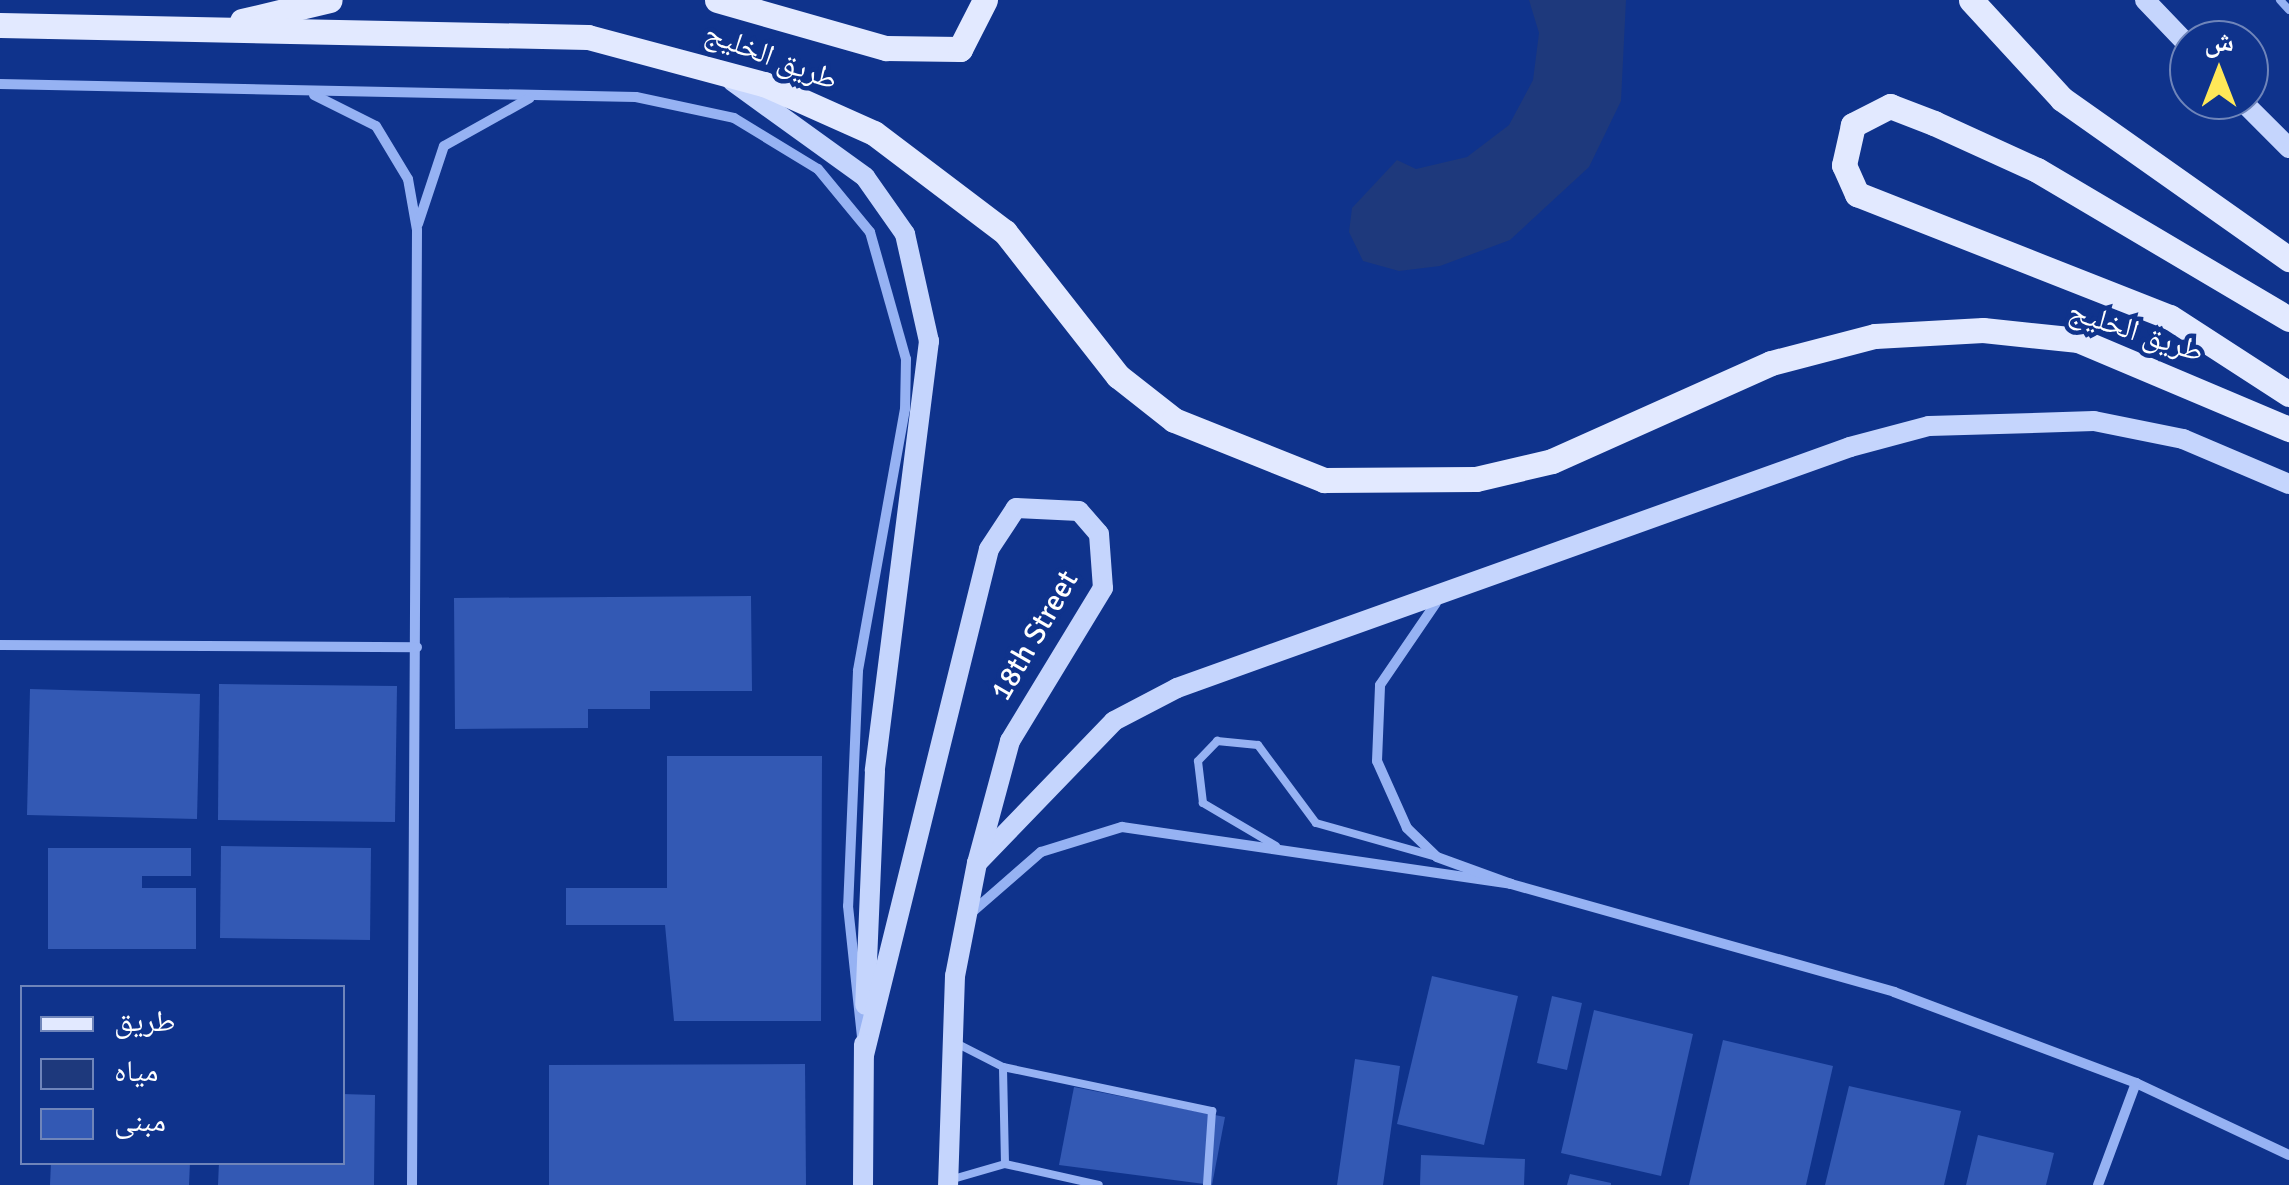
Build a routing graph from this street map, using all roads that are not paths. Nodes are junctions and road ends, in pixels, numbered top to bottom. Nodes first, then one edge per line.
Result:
1 (330, 0) edge
2 (717, 0) edge
3 (985, 0) edge
4 (1970, 0) edge
5 (2146, 0) edge
6 (2280, 0) edge
7 (2289, 10) edge
8 (0, 25) edge
9 (2169, 25) edge
10 (203, 30) junction
11 (700, 62) junction
12 (0, 84) edge
13 (279, 88) junction
14 (536, 96) junction
15 (2261, 120) edge
16 (2289, 148) edge
17 (417, 230) junction
18 (2289, 259) edge
19 (2289, 320) edge
20 (2289, 394) edge
21 (2289, 428) edge
22 (2289, 484) edge
23 (1459, 584) junction
24 (0, 645) edge
25 (417, 647) junction
26 (1284, 850) junction
27 (1437, 857) junction
28 (977, 863) junction
29 (1511, 884) junction
30 (966, 916) junction
31 (951, 1040) junction
32 (864, 1055) junction
33 (1003, 1067) junction
34 (2136, 1083) junction
35 (2289, 1155) edge
36 (1004, 1164) junction
37 (948, 1182) edge
38 (412, 1185) edge
39 (864, 1185) edge
40 (1098, 1185) edge
41 (1206, 1185) edge
42 (2098, 1185) edge

1 - 10 main road
2 - 3 main road
4 - 18 main road
5 - 9 street
6 - 7 lane
8 - 10 main road, طريق الخليج
10 - 11 main road, طريق الخليج
11 - 21 main road, طريق الخليج
11 - 32 street
12 - 13 street
13 - 14 street
13 - 17 street
14 - 17 street
14 - 32 street
15 - 16 street
17 - 25 street
19 - 20 main road
22 - 23 street
23 - 27 street
23 - 28 street
24 - 25 street
25 - 38 street
26 - 27 lane
26 - 29 street
26 - 30 street
27 - 29 street
28 - 30 street, 18th Street
28 - 32 street, 18th Street
29 - 34 street
30 - 31 street, 18th Street
31 - 33 lane
31 - 37 street, 18th Street
32 - 39 street
33 - 36 lane
33 - 41 lane
34 - 35 street
34 - 42 street
36 - 37 lane
36 - 40 lane

